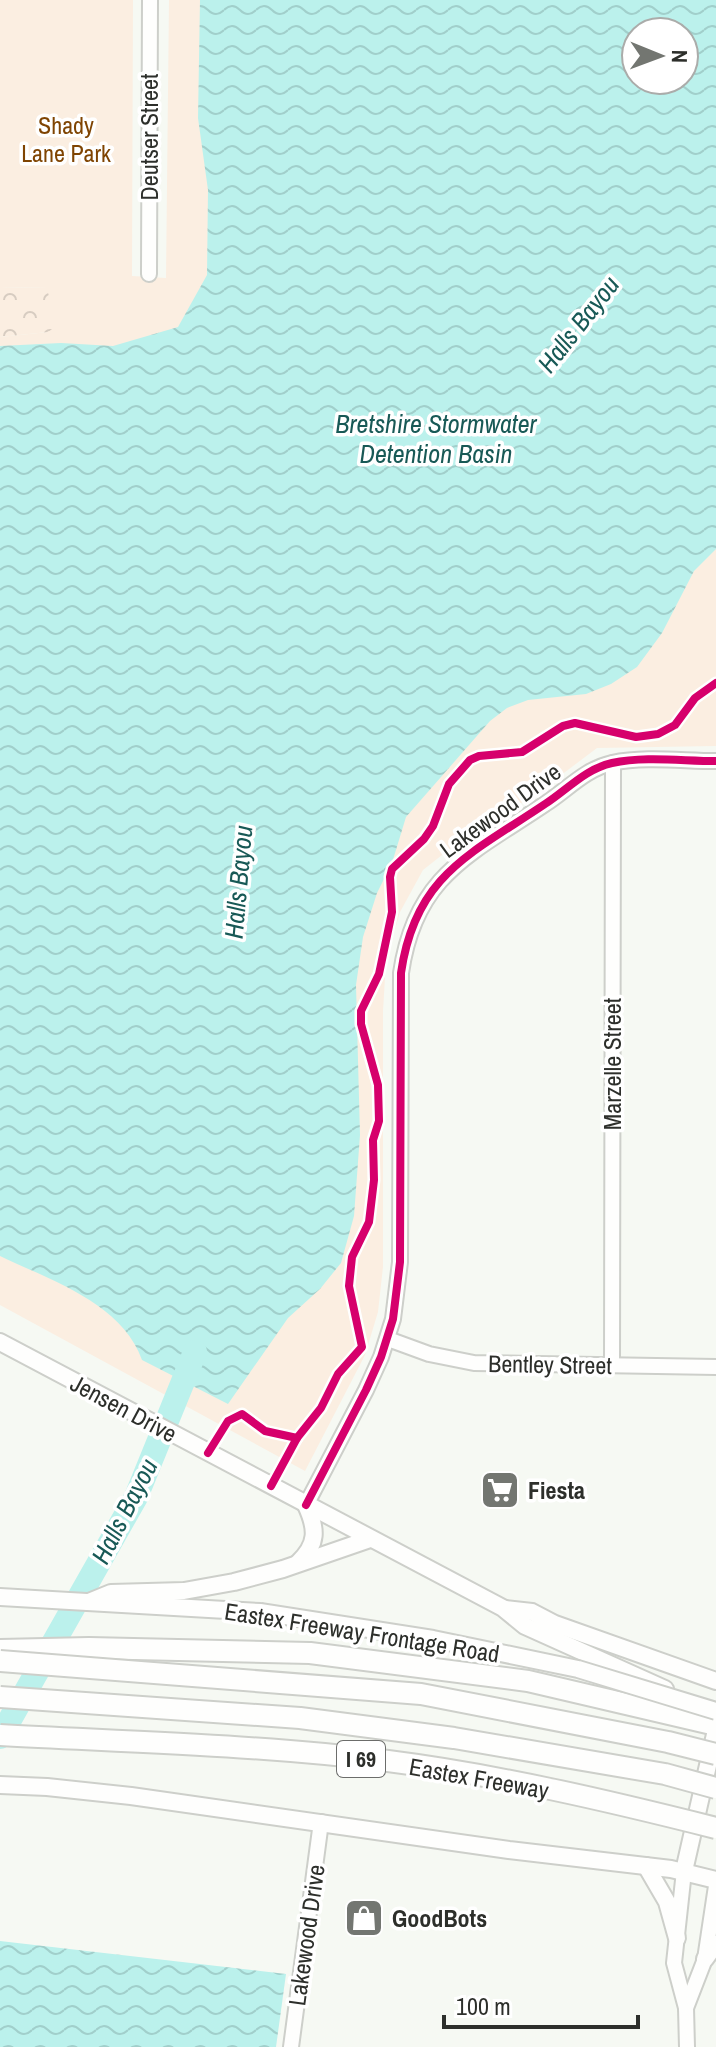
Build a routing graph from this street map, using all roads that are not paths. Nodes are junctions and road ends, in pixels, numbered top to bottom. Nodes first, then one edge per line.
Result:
1 (150, 0) edge
2 (149, 274) dead end
3 (716, 761) edge
4 (613, 763) junction
5 (388, 1339) junction
6 (0, 1342) edge
7 (612, 1365) junction
8 (716, 1367) edge
9 (306, 1505) junction
10 (370, 1539) junction
11 (298, 1563) junction
12 (0, 1597) edge
13 (183, 1598) junction
14 (503, 1608) junction
15 (0, 1650) edge
16 (0, 1661) edge
17 (716, 1681) edge
18 (0, 1697) edge
19 (716, 1713) edge
20 (716, 1728) edge
21 (0, 1735) edge
22 (716, 1754) edge
23 (0, 1785) edge
24 (716, 1788) edge
25 (321, 1822) junction
26 (716, 1828) edge
27 (646, 1866) junction
28 (684, 1871) junction
29 (716, 1880) edge
30 (716, 1886) edge
31 (677, 1938) junction
32 (716, 1944) edge
33 (705, 1959) junction
34 (686, 2008) junction
35 (291, 2047) edge
36 (687, 2047) edge

1 - 2 street, Deutser Street
3 - 4 street
4 - 5 street, Lakewood Drive
4 - 7 street, Marzelle Street
5 - 7 street, Bentley Street
5 - 9 street, Lakewood Drive
6 - 9 main road, Jensen Drive
7 - 8 street, Bentley Street
9 - 10 main road, Jensen Drive
9 - 11 main road
10 - 11 main road
10 - 14 main road, Jensen Drive
11 - 13 main road
12 - 13 main road, Eastex Freeway Frontage Road
13 - 19 main road, Eastex Freeway Frontage Road, bridge
14 - 17 main road, Jensen Drive
14 - 19 main road, Jensen Drive
15 - 20 highway
16 - 22 highway, bridge
18 - 24 highway, I 69, bridge
20 - 28 main road
21 - 26 highway, Eastex Freeway / I 69, bridge
23 - 25 main road
25 - 27 main road
25 - 35 street, Lakewood Drive
27 - 28 main road
27 - 31 main road
28 - 29 main road
28 - 31 street
30 - 33 street
31 - 34 street
32 - 33 main road
33 - 34 street
34 - 36 street

